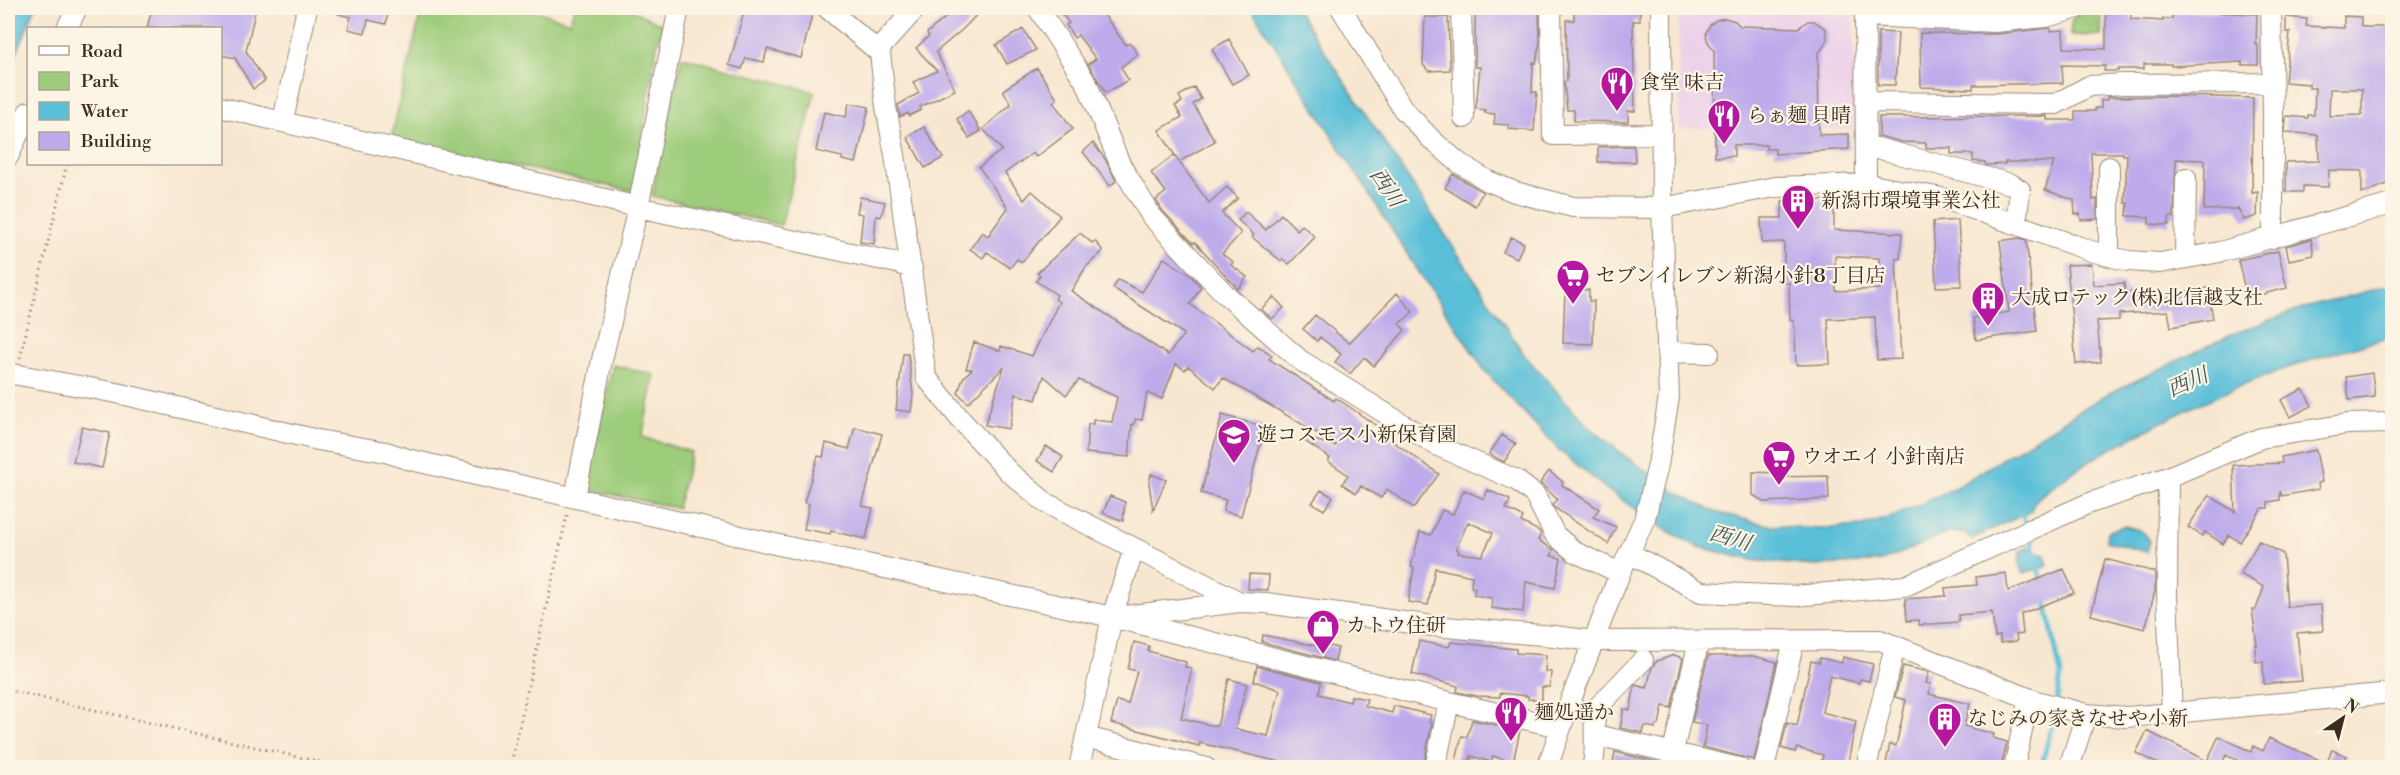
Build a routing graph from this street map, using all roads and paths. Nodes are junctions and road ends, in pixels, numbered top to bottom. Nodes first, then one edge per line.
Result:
1 (77, 8) edge
2 (307, 8) edge
3 (679, 8) edge
4 (827, 8) edge
5 (916, 8) edge
6 (1038, 8) edge
7 (1341, 8) edge
8 (1461, 8) edge
9 (1551, 8) edge
10 (1661, 8) edge
11 (2078, 8) edge
12 (2271, 8) edge
13 (1865, 12) edge
14 (68, 27) edge
15 (878, 50) junction
16 (2272, 83) junction
17 (1865, 102) junction
18 (222, 107) edge
19 (27, 114) edge
20 (1464, 118) dead end
21 (283, 121) junction
22 (1662, 134) junction
23 (1866, 145) junction
24 (8, 157) edge
25 (67, 165) edge
26 (2109, 167) dead end
27 (2186, 178) dead end
28 (1866, 184) junction
29 (2392, 204) edge
30 (638, 207) junction
31 (1662, 208) junction
32 (2016, 224) junction
33 (2273, 237) junction
34 (2109, 256) junction
35 (2184, 258) junction
36 (912, 268) junction
37 (1667, 352) junction
38 (1709, 353) dead end
39 (11, 374) edge
40 (8, 418) edge
41 (2392, 423) edge
42 (2168, 477) junction
43 (575, 497) junction
44 (1134, 549) junction
45 (1629, 553) junction
46 (1620, 573) junction
47 (1240, 602) junction
48 (1112, 617) junction
49 (1594, 641) junction
50 (1699, 641) junction
51 (1794, 641) junction
52 (1895, 646) junction
53 (1643, 660) dead end
54 (8, 690) edge
55 (2392, 693) edge
56 (2032, 700) junction
57 (1449, 702) junction
58 (2082, 713) junction
59 (2172, 714) junction
60 (1560, 727) junction
61 (1596, 735) junction
62 (1086, 737) junction
63 (1671, 760) edge
64 (346, 768) edge
65 (510, 768) edge
66 (1079, 768) edge
67 (1206, 768) edge
68 (1435, 768) edge
69 (1547, 768) edge
70 (1592, 768) edge
71 (1739, 768) edge
72 (1764, 768) edge
73 (1866, 768) edge
74 (2014, 768) edge
75 (2069, 768) edge

1 - 14 street
2 - 21 street
3 - 30 street
4 - 15 street
5 - 15 street
6 - 46 street
7 - 31 street
8 - 20 street
9 - 22 street
10 - 22 street
11 - 13 street
12 - 16 street
13 - 17 street
15 - 36 street
16 - 17 street
16 - 33 street
17 - 23 street
18 - 21 street
19 - 24 street
21 - 30 street
22 - 31 street
23 - 28 street
23 - 32 street
25 - 39 path
26 - 34 street
27 - 35 street
28 - 31 street
28 - 32 street
29 - 33 street
30 - 36 street
30 - 43 street
31 - 37 street
32 - 34 street
33 - 35 street
34 - 35 street
36 - 44 street
37 - 38 street
37 - 45 street
39 - 40 path
39 - 43 street
41 - 42 street
42 - 45 street
42 - 59 street
43 - 48 street
43 - 65 path
44 - 47 street
44 - 48 street
45 - 46 street
46 - 49 street
47 - 48 street
47 - 49 street
48 - 57 street
48 - 62 street
49 - 50 street
49 - 60 street
50 - 51 street
50 - 63 street
51 - 52 street
51 - 72 street
52 - 56 street
52 - 73 street
53 - 61 street
54 - 64 path
55 - 59 street
56 - 58 street
56 - 74 street
57 - 60 street
57 - 68 street
58 - 59 street
58 - 75 street
60 - 69 street
61 - 63 street
61 - 70 street
62 - 66 street
62 - 67 street
63 - 71 street

